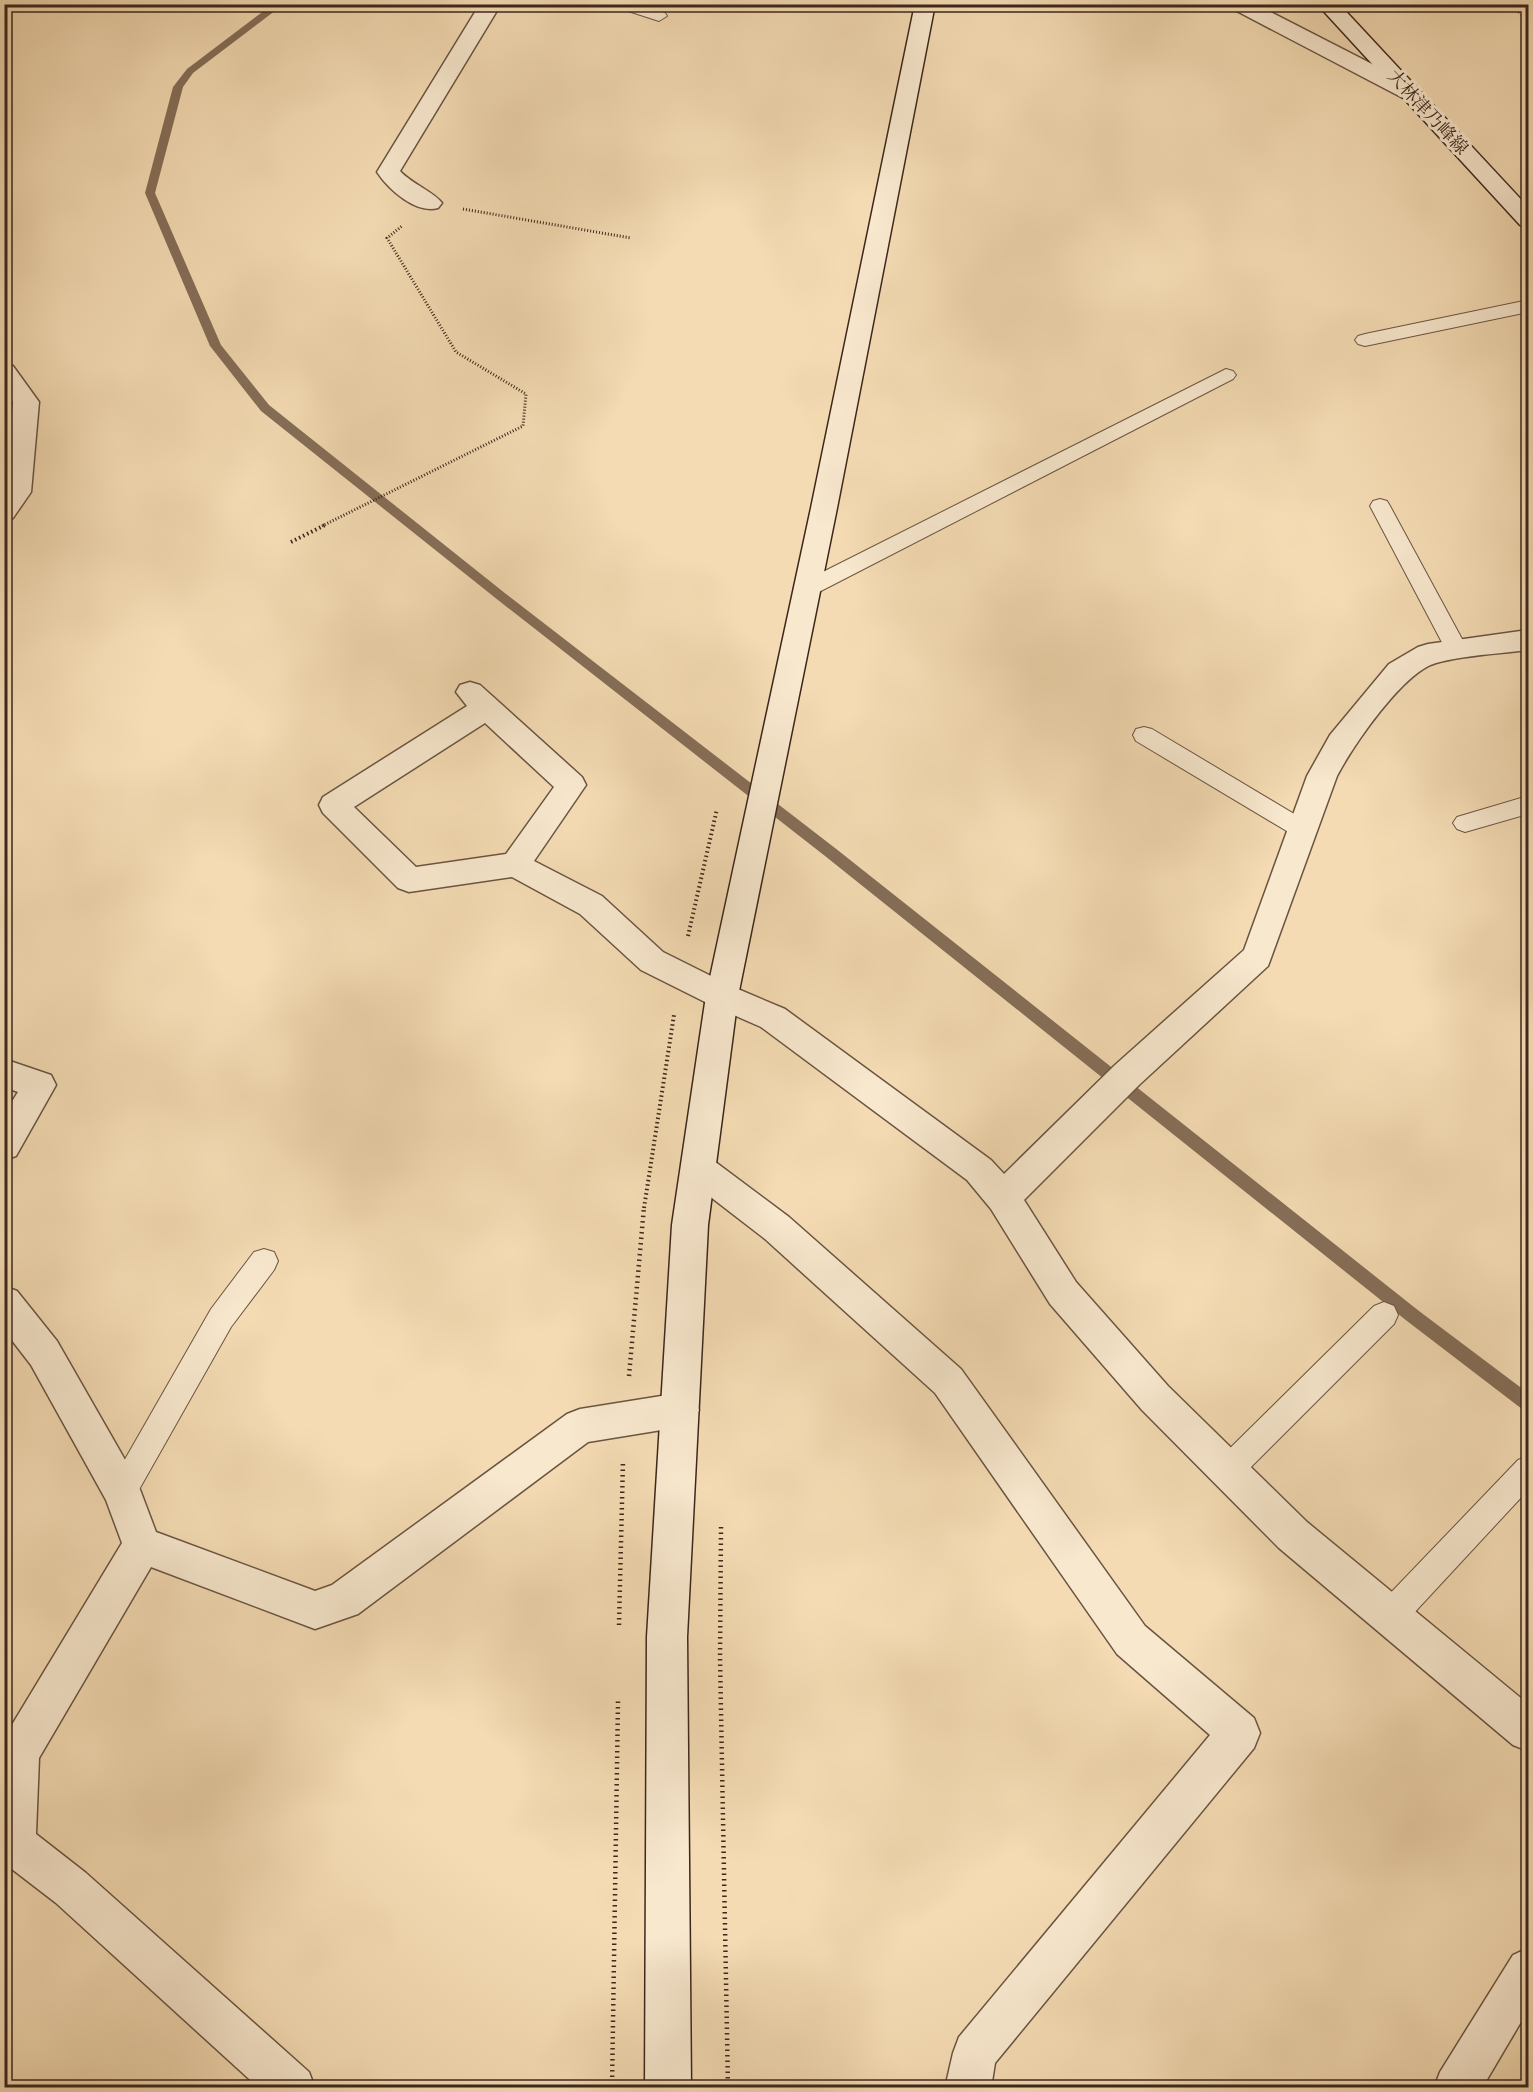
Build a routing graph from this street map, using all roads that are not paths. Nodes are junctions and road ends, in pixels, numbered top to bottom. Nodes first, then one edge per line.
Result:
1 (491, 4) edge
2 (622, 4) edge
3 (925, 4) edge
4 (1238, 4) edge
5 (1327, 4) edge
6 (659, 16) dead end
7 (1409, 92) junction
8 (430, 203) road end
9 (1528, 220) edge
10 (1528, 306) edge
11 (1365, 340) dead end
12 (4, 372) edge
13 (1226, 375) dead end
14 (1380, 506) dead end
15 (4, 512) edge
16 (807, 589) junction
17 (1528, 640) edge
18 (1457, 651) junction
19 (1144, 735) dead end
20 (1528, 806) edge
21 (1465, 823) dead end
22 (1303, 830) junction
23 (515, 865) junction
24 (722, 996) junction
25 (4, 1073) edge
26 (4, 1146) edge
27 (698, 1168) junction
28 (1003, 1198) junction
29 (264, 1261) dead end
30 (4, 1302) edge
31 (1384, 1315) dead end
32 (680, 1410) junction
33 (1228, 1470) junction
34 (1528, 1470) edge
35 (122, 1492) junction
36 (142, 1545) junction
37 (1390, 1616) junction
38 (1528, 1730) edge
39 (1528, 1970) edge
40 (293, 2088) edge
41 (668, 2088) edge
42 (969, 2088) edge
43 (1456, 2088) edge

1 - 8 street
2 - 6 lane
3 - 16 street
4 - 7 street
5 - 7 street, 大林津乃峰線
7 - 9 street, 大林津乃峰線
10 - 11 lane
12 - 15 street
13 - 16 lane
14 - 18 lane
16 - 24 street
17 - 18 street
18 - 22 street
19 - 22 lane
20 - 21 lane
22 - 28 street
23 - 23 street
23 - 24 street
24 - 27 street
24 - 28 street
25 - 26 street
27 - 32 street
27 - 42 street
28 - 33 street
29 - 35 lane
30 - 35 street
31 - 33 lane
32 - 36 street
32 - 41 street
33 - 37 street
34 - 37 lane
35 - 36 street
36 - 40 street
37 - 38 street
39 - 43 street

